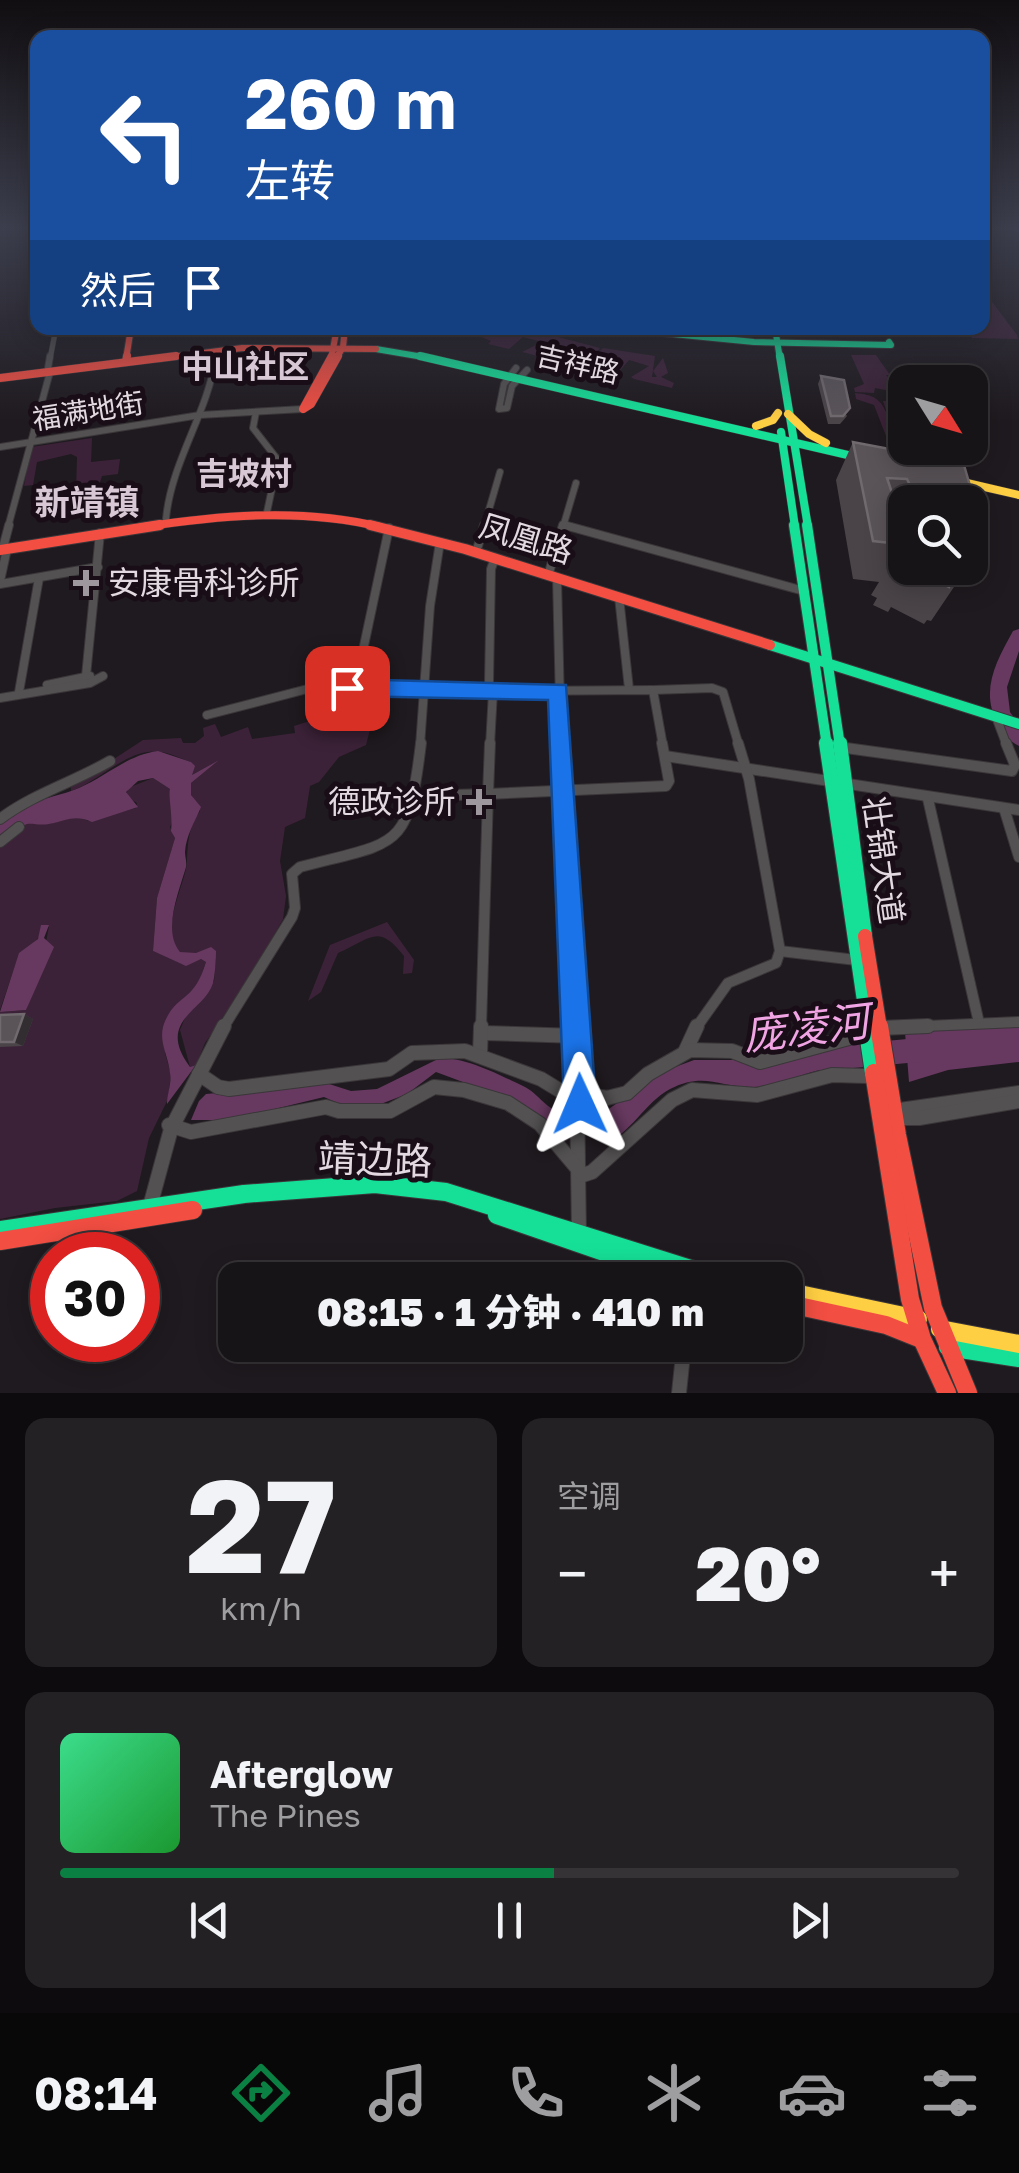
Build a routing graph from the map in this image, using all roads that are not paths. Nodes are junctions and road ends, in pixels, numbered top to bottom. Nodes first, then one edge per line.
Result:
1 (55, 335) edge
2 (132, 335) edge
3 (771, 336) edge
4 (340, 338) edge
5 (220, 349) junction
6 (129, 359) junction
7 (49, 370) junction
8 (518, 372) junction
9 (0, 376) edge
10 (302, 408) joint
11 (256, 412) junction
12 (783, 413) junction
13 (200, 416) junction
14 (756, 430) junction
15 (786, 438) junction
16 (28, 443) junction
17 (825, 446) junction
18 (0, 447) edge
19 (878, 458) edge
20 (790, 464) junction
21 (500, 472) dead end
22 (951, 472) edge
23 (934, 476) edge
24 (576, 483) dead end
25 (1019, 491) edge
26 (14, 504) junction
27 (0, 506) edge
28 (267, 512) junction
29 (166, 518) junction
30 (564, 525) junction
31 (390, 528) junction
32 (100, 533) junction
33 (440, 542) junction
34 (478, 546) junction
35 (3, 547) edge
36 (495, 558) junction
37 (98, 568) junction
38 (553, 573) junction
39 (39, 578) junction
40 (0, 582) edge
41 (804, 591) junction
42 (619, 597) junction
43 (813, 655) junction
44 (829, 661) junction
45 (86, 676) junction
46 (356, 688) junction
47 (629, 689) junction
48 (423, 690) junction
49 (653, 690) junction
50 (493, 691) junction
51 (558, 691) junction
52 (19, 692) junction
53 (0, 697) edge
54 (207, 714) dead end
55 (1008, 718) edge
56 (839, 747) junction
57 (665, 756) junction
58 (110, 762) dead end
59 (746, 769) junction
60 (838, 784) junction
61 (562, 789) junction
62 (488, 794) junction
63 (414, 796) junction
64 (928, 799) junction
65 (1004, 808) junction
66 (1019, 810) edge
67 (0, 819) edge
68 (18, 828) dead end
69 (0, 842) edge
70 (1019, 857) edge
71 (780, 950) junction
72 (856, 960) junction
73 (1019, 1022) edge
74 (979, 1024) junction
75 (868, 1029) junction
76 (482, 1033) junction
77 (578, 1036) junction
78 (685, 1052) junction
79 (480, 1056) junction
80 (198, 1076) junction
81 (870, 1076) junction
82 (1019, 1093) edge
83 (580, 1098) junction
84 (1019, 1101) edge
85 (178, 1109) joint
86 (894, 1114) junction
87 (170, 1125) junction
88 (580, 1159) joint
89 (582, 1176) junction
90 (149, 1210) junction
91 (0, 1230) edge
92 (580, 1235) junction
93 (0, 1240) edge
94 (634, 1262) edge
95 (675, 1262) edge
96 (803, 1294) edge
97 (803, 1307) edge
98 (915, 1318) junction
99 (943, 1330) junction
100 (922, 1339) junction
101 (1019, 1344) edge
102 (952, 1348) junction
103 (1019, 1358) edge
104 (683, 1362) edge
105 (680, 1393) edge
106 (947, 1393) edge
107 (968, 1393) edge

1 - 7 street
2 - 6 main road
3 - 3 main road
3 - 12 main road, 壮锦大道
4 - 5 main road, 吉祥路
4 - 8 main road, 吉祥路
4 - 10 main road
5 - 6 main road, 吉祥路
5 - 13 street
6 - 7 main road, 吉祥路
7 - 9 main road, 吉祥路
7 - 16 street
8 - 8 street
8 - 14 main road, 吉祥路
10 - 11 street, 福满地街
11 - 13 street, 福满地街
11 - 28 street
12 - 14 main road
12 - 15 main road, 壮锦大道
12 - 17 main road
13 - 16 street, 福满地街
13 - 29 street
14 - 15 main road, 吉祥路
14 - 20 main road
15 - 17 main road, 吉祥路
15 - 20 main road, 壮锦大道
16 - 18 street, 福满地街
16 - 26 street
17 - 19 main road, 吉祥路
17 - 20 main road
20 - 41 main road, 壮锦大道
20 - 44 main road, 壮锦大道
21 - 34 street
22 - 25 main road
23 - 25 main road
24 - 30 street
26 - 27 street
26 - 35 street
28 - 29 main road, 凤凰路
28 - 34 main road, 凤凰路
29 - 35 main road, 凤凰路
30 - 38 street
30 - 41 street
31 - 32 main road, 凤凰路
31 - 33 main road, 凤凰路
31 - 46 street
32 - 35 main road, 凤凰路
32 - 37 street
33 - 36 main road, 凤凰路
33 - 48 street
34 - 38 main road, 凤凰路
35 - 40 street
36 - 38 main road, 凤凰路
36 - 50 street
37 - 39 street
37 - 45 street
38 - 42 main road, 凤凰路
38 - 43 main road, 凤凰路
38 - 51 street
39 - 40 street
39 - 52 street
41 - 43 main road, 壮锦大道
42 - 43 main road, 凤凰路
42 - 47 street
43 - 44 main road, 凤凰路
43 - 60 main road, 壮锦大道
44 - 55 main road, 凤凰路
44 - 56 main road, 壮锦大道
45 - 52 street
45 - 53 street
46 - 48 street
46 - 54 street
47 - 49 street
47 - 51 street
48 - 50 street
48 - 63 street
49 - 57 street
49 - 59 street
50 - 51 street
50 - 62 street
51 - 61 street
52 - 53 street
55 - 56 street
56 - 60 main road, 壮锦大道
57 - 59 street
57 - 61 street
58 - 67 street
59 - 60 street
59 - 71 street
60 - 64 street
60 - 72 main road, 壮锦大道
60 - 75 main road, 壮锦大道
61 - 62 street
61 - 77 street
62 - 63 street
62 - 76 street
63 - 80 street
64 - 65 street
64 - 74 street
65 - 66 street
65 - 70 street
68 - 69 street
71 - 72 street
71 - 78 street
72 - 75 main road, 壮锦大道
73 - 74 street
74 - 75 street
75 - 78 street
75 - 81 main road, 壮锦大道
75 - 86 main road, 壮锦大道
76 - 77 street
76 - 79 street
77 - 83 street
78 - 83 street
79 - 80 street
79 - 83 street
80 - 85 street
81 - 89 street
81 - 98 main road, 壮锦大道
82 - 86 street
83 - 88 street
84 - 86 street
85 - 87 street
86 - 99 main road, 壮锦大道
87 - 89 street
87 - 90 street
88 - 89 street
89 - 92 street
90 - 91 main road, 靖边路
90 - 92 main road, 靖边路
92 - 95 main road, 靖边路
93 - 94 main road, 靖边路
96 - 98 main road
97 - 100 main road
98 - 99 main road
98 - 100 main road, 壮锦大道
99 - 101 main road
99 - 102 main road, 壮锦大道
100 - 102 main road
100 - 106 main road, 壮锦大道
102 - 103 main road
102 - 107 main road, 壮锦大道
104 - 105 street

